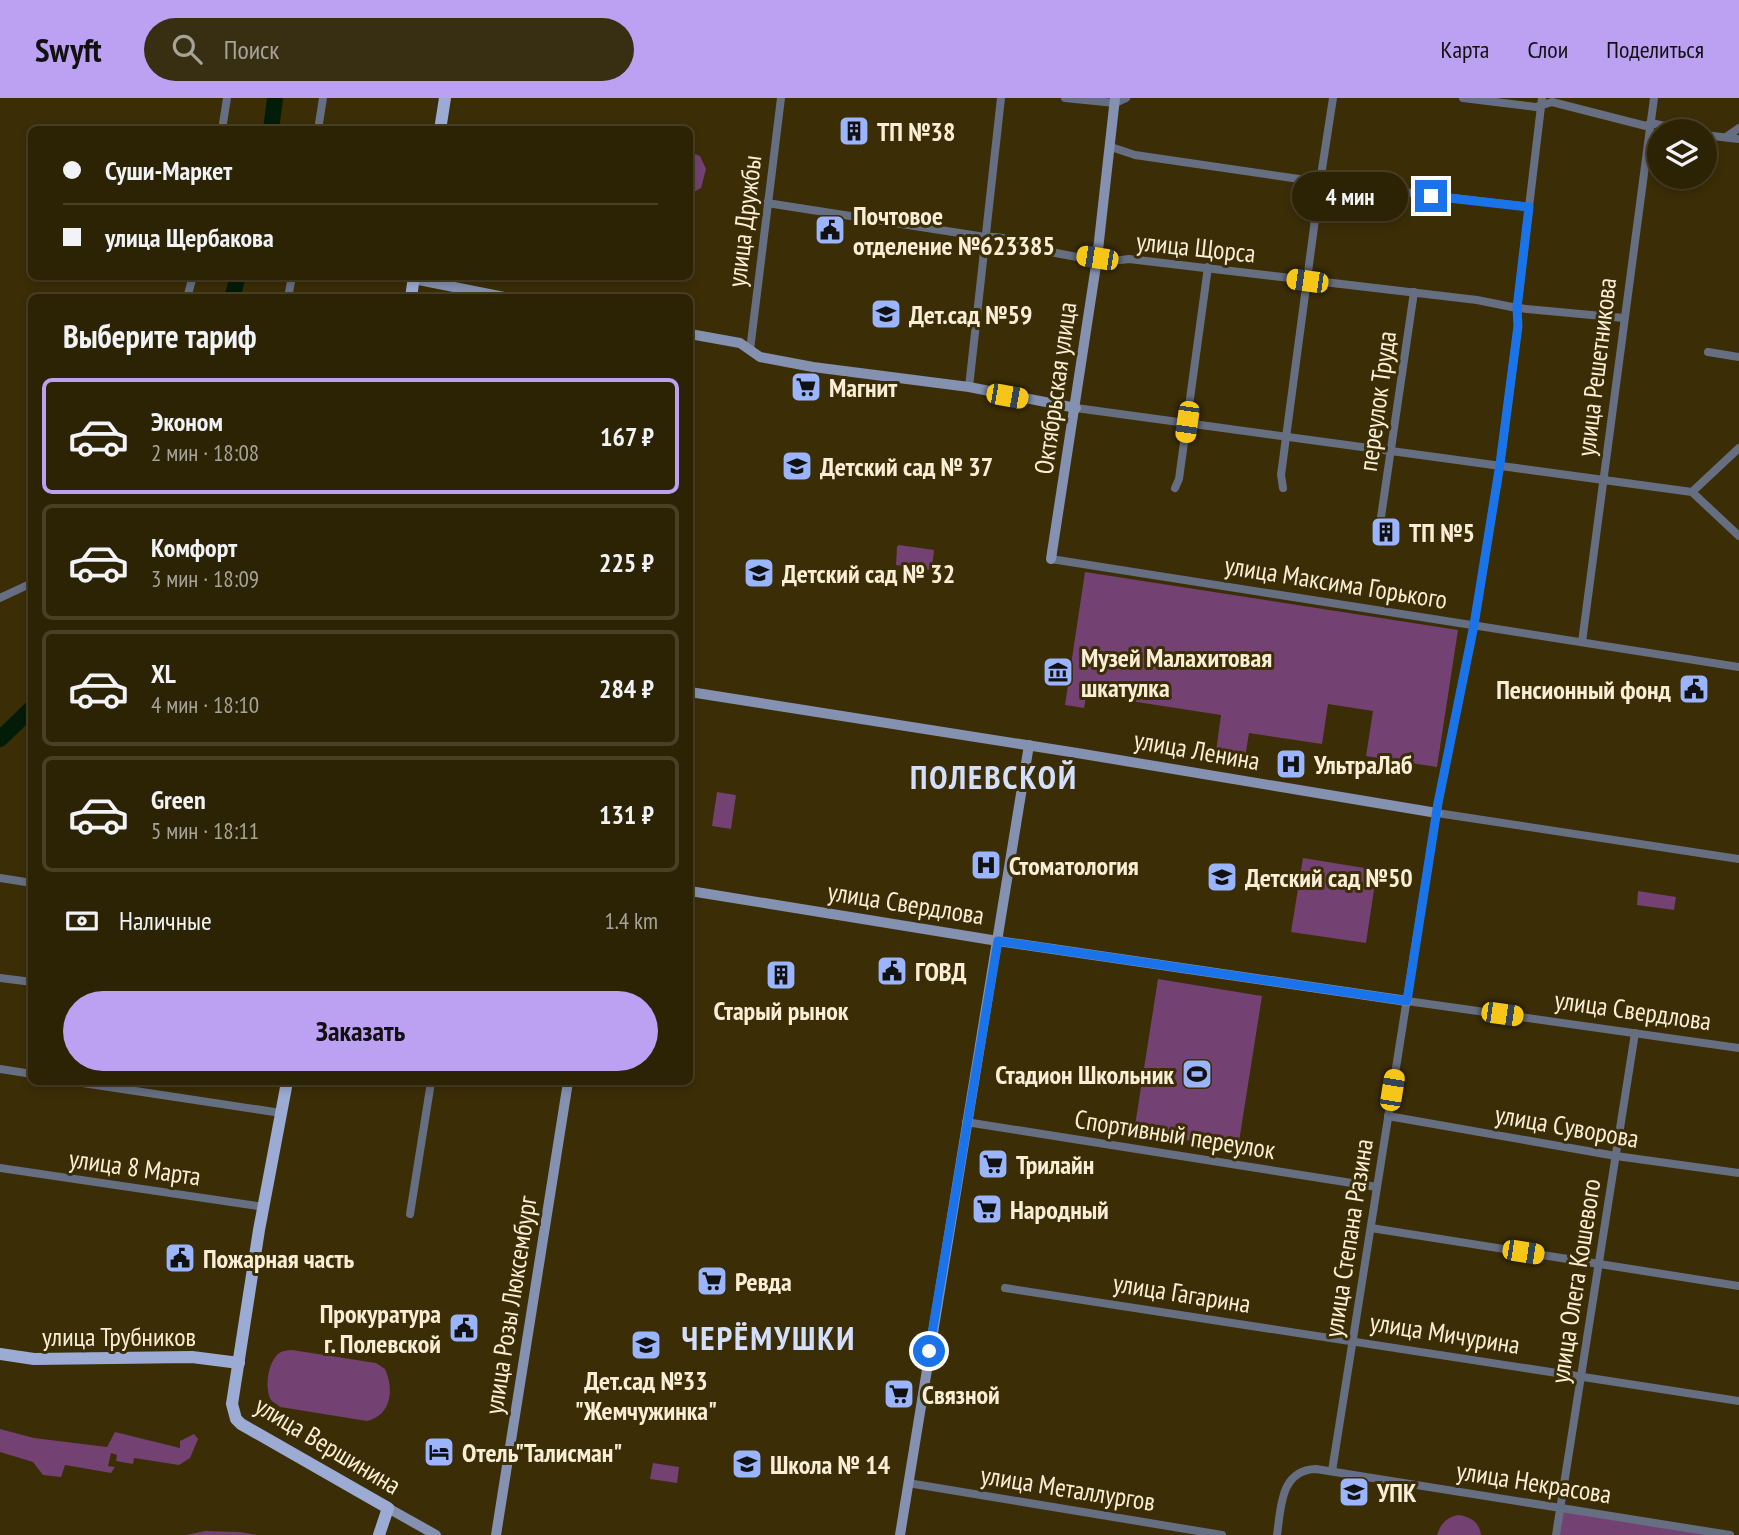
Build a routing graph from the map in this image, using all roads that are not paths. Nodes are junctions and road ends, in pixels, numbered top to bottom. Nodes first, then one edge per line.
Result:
1 (227, 98) edge
2 (323, 98) edge
3 (445, 98) edge
4 (781, 98) edge
5 (1001, 98) edge
6 (1065, 98) edge
7 (1126, 98) edge
8 (1333, 98) edge
9 (1463, 98) edge
10 (1654, 98) edge
11 (1115, 100) edge
12 (1542, 101) edge
13 (1651, 119) edge
14 (1647, 125) edge
15 (223, 126) edge
16 (319, 126) edge
17 (441, 126) edge
18 (1739, 128) edge
19 (1717, 136) edge
20 (1726, 137) junction
21 (1739, 139) edge
22 (1111, 147) junction
23 (1647, 152) edge
24 (1320, 179) junction
25 (767, 203) junction
26 (1529, 207) junction
27 (985, 237) junction
28 (1097, 258) junction
29 (1208, 267) junction
30 (425, 280) edge
31 (1307, 281) junction
32 (1414, 292) junction
33 (490, 294) edge
34 (1517, 308) junction
35 (1624, 318) junction
36 (693, 335) edge
37 (750, 350) junction
38 (1708, 352) dead end
39 (1739, 357) edge
40 (969, 387) junction
41 (1076, 408) junction
42 (1187, 422) junction
43 (1287, 437) junction
44 (1739, 448) edge
45 (1391, 451) junction
46 (1500, 464) junction
47 (1603, 479) junction
48 (1175, 488) dead end
49 (1283, 488) dead end
50 (1692, 492) junction
51 (1381, 517) dead end
52 (1739, 536) edge
53 (1051, 559) joint
54 (28, 585) edge
55 (0, 598) edge
56 (1474, 625) junction
57 (1582, 642) junction
58 (1739, 667) edge
59 (693, 692) edge
60 (1029, 745) junction
61 (1437, 813) junction
62 (1739, 859) edge
63 (0, 878) edge
64 (28, 882) edge
65 (693, 891) edge
66 (998, 941) junction
67 (0, 978) edge
68 (28, 982) edge
69 (1407, 1001) junction
70 (1635, 1033) junction
71 (1739, 1048) edge
72 (0, 1069) edge
73 (28, 1073) edge
74 (96, 1085) edge
75 (286, 1085) edge
76 (431, 1085) edge
77 (568, 1085) edge
78 (281, 1113) junction
79 (1388, 1116) junction
80 (966, 1122) junction
81 (1616, 1156) junction
82 (0, 1168) edge
83 (1739, 1173) edge
84 (1377, 1187) junction
85 (264, 1207) junction
86 (410, 1214) dead end
87 (1370, 1228) junction
88 (1599, 1264) junction
89 (1739, 1286) edge
90 (1005, 1288) dead end
91 (1353, 1340) junction
92 (0, 1354) edge
93 (239, 1363) junction
94 (1581, 1376) junction
95 (1739, 1401) edge
96 (1332, 1471) junction
97 (908, 1483) junction
98 (1561, 1507) junction
99 (388, 1508) junction
100 (379, 1535) edge
101 (436, 1535) edge
102 (496, 1535) edge
103 (900, 1535) edge
104 (1222, 1535) edge
105 (1277, 1535) edge
106 (1556, 1535) edge
107 (1730, 1535) edge

1 - 15 street
2 - 16 street
3 - 17 main road
4 - 25 street, улица Дружбы
5 - 27 street
6 - 11 street
7 - 11 street
8 - 24 street
9 - 12 street
10 - 13 street, улица Решетникова
11 - 22 street, Октябрьская улица
12 - 14 street
12 - 26 street, улица Степана Разина
18 - 20 street
19 - 20 street
20 - 21 street
22 - 24 street
22 - 28 street, Октябрьская улица
23 - 35 street, улица Решетникова
24 - 26 street
24 - 31 street
25 - 27 street, улица Щорса
25 - 37 street, улица Дружбы
26 - 34 street, улица Степана Разина
27 - 28 street, улица Щорса
27 - 40 street
28 - 29 street, улица Щорса
28 - 41 street, Октябрьская улица
29 - 31 street, улица Щорса
29 - 42 street
30 - 33 street
31 - 32 street, улица Щорса
31 - 43 street
32 - 34 street, улица Щорса
32 - 45 street, переулок Труда
34 - 35 street, улица Щорса
34 - 46 street, улица Степана Разина
35 - 47 street, улица Решетникова
36 - 37 street
37 - 40 street
38 - 39 street
40 - 41 street
41 - 42 street
41 - 53 street, Октябрьская улица
42 - 43 street
42 - 48 street
43 - 45 street
43 - 49 street
44 - 50 street
45 - 46 street
45 - 51 street, переулок Труда
46 - 47 street
46 - 56 street, улица Степана Разина
47 - 50 street
47 - 57 street, улица Решетникова
50 - 52 street
53 - 56 street, улица Максима Горького
54 - 55 street
56 - 57 street, улица Максима Горького
56 - 61 street, улица Степана Разина
57 - 58 street, улица Максима Горького
59 - 60 street, улица Ленина
60 - 61 street, улица Ленина
60 - 66 street
61 - 62 street, улица Ленина
61 - 69 street, улица Степана Разина
63 - 64 street
65 - 66 street, улица Свердлова
66 - 69 street, улица Свердлова
66 - 80 street
67 - 68 street
69 - 70 street, улица Свердлова
69 - 79 street, улица Степана Разина
70 - 71 street, улица Свердлова
70 - 81 street, улица Олега Кошевого
72 - 73 street
74 - 78 street
75 - 78 main road, улица Вершинина
76 - 86 street
77 - 102 street, улица Розы Люксембург
78 - 85 main road, улица Вершинина
79 - 81 street, улица Суворова
79 - 84 street, улица Степана Разина
80 - 84 street, Спортивный переулок
80 - 97 street
81 - 83 street, улица Суворова
81 - 88 street, улица Олега Кошевого
82 - 85 street, улица 8 Марта
84 - 87 street, улица Степана Разина
85 - 93 main road, улица Вершинина
87 - 88 street
87 - 91 street, улица Степана Разина
88 - 89 street
88 - 94 street, улица Олега Кошевого
90 - 91 street, улица Гагарина
91 - 94 street, улица Мичурина
91 - 96 street, улица Степана Разина
92 - 93 main road, улица Трубников
93 - 99 main road, улица Вершинина
94 - 95 street, улица Мичурина
94 - 98 street, улица Олега Кошевого
96 - 98 street, улица Некрасова
96 - 105 street, улица Некрасова
97 - 103 street
97 - 104 street, улица Металлургов
98 - 106 street, улица Олега Кошевого
98 - 107 street, улица Некрасова
99 - 100 main road
99 - 101 street, улица Вершинина

